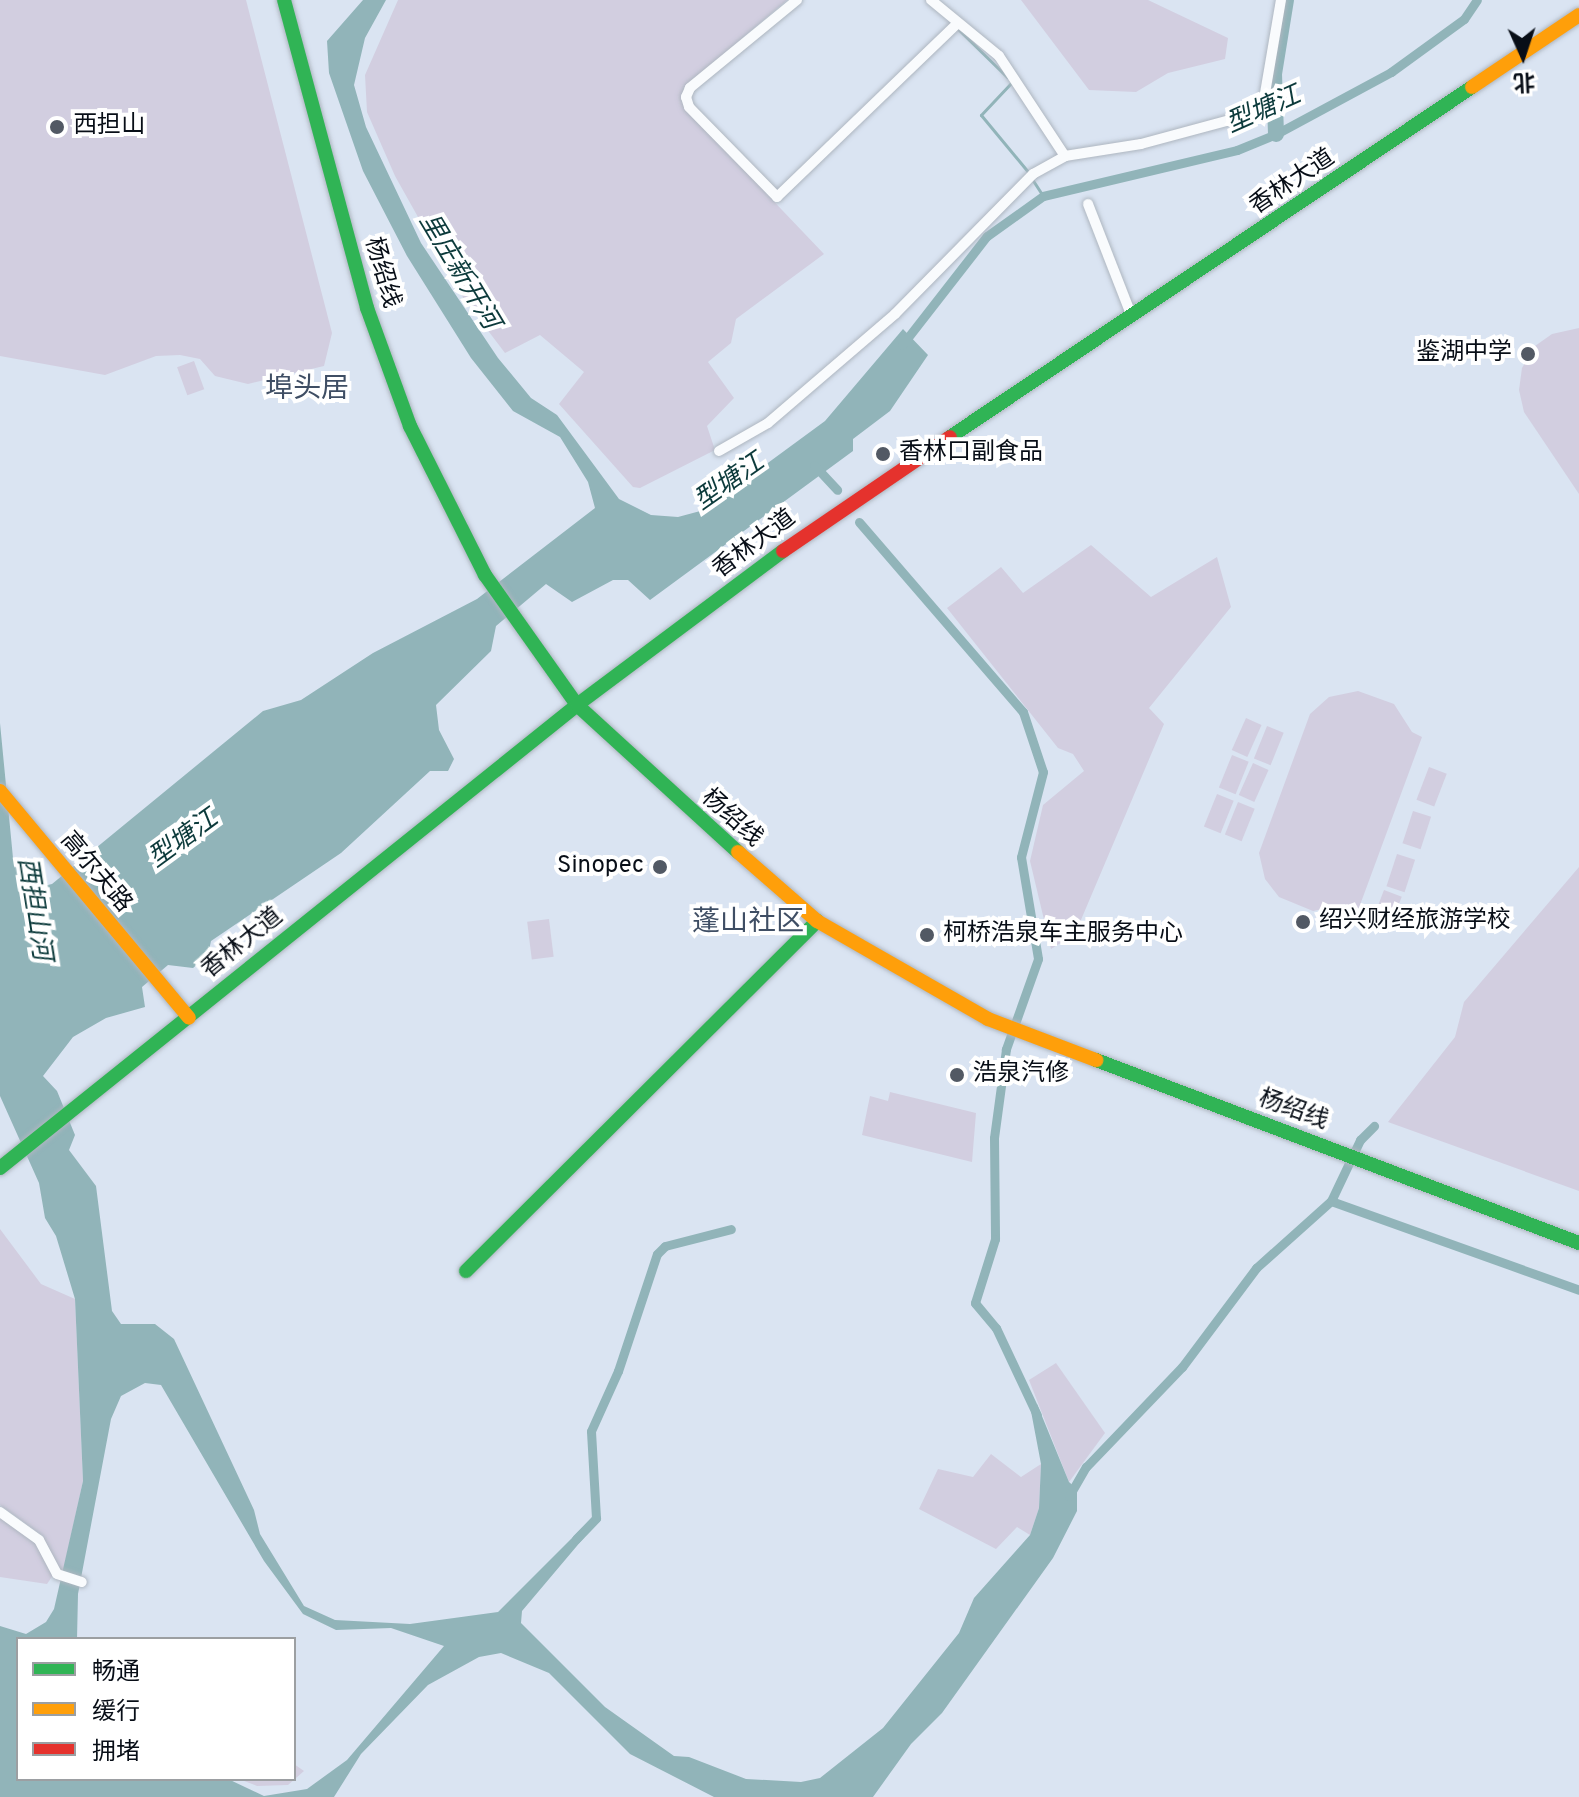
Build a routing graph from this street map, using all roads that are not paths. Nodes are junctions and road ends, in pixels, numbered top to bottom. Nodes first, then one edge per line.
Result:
1 (284, 0) edge
2 (797, 0) edge
3 (931, 0) edge
4 (1281, 0) edge
5 (1579, 15) edge
6 (954, 27) junction
7 (1065, 156) junction
8 (1088, 204) dead end
9 (1132, 317) junction
10 (719, 451) dead end
11 (577, 705) junction
12 (0, 791) edge
13 (817, 921) junction
14 (189, 1018) junction
15 (0, 1168) edge
16 (1579, 1243) edge
17 (466, 1271) dead end
18 (0, 1512) edge
19 (82, 1582) dead end

1 - 11 main road, 杨绍线
2 - 6 street
3 - 6 street
4 - 7 street
5 - 9 main road, 香林大道
6 - 7 street
7 - 10 street
8 - 9 street
9 - 11 main road, 香林大道
11 - 13 main road, 杨绍线
11 - 14 main road, 香林大道
12 - 14 main road, 高尔夫路
13 - 16 main road, 杨绍线
13 - 17 main road
14 - 15 main road, 香林大道
18 - 19 street

